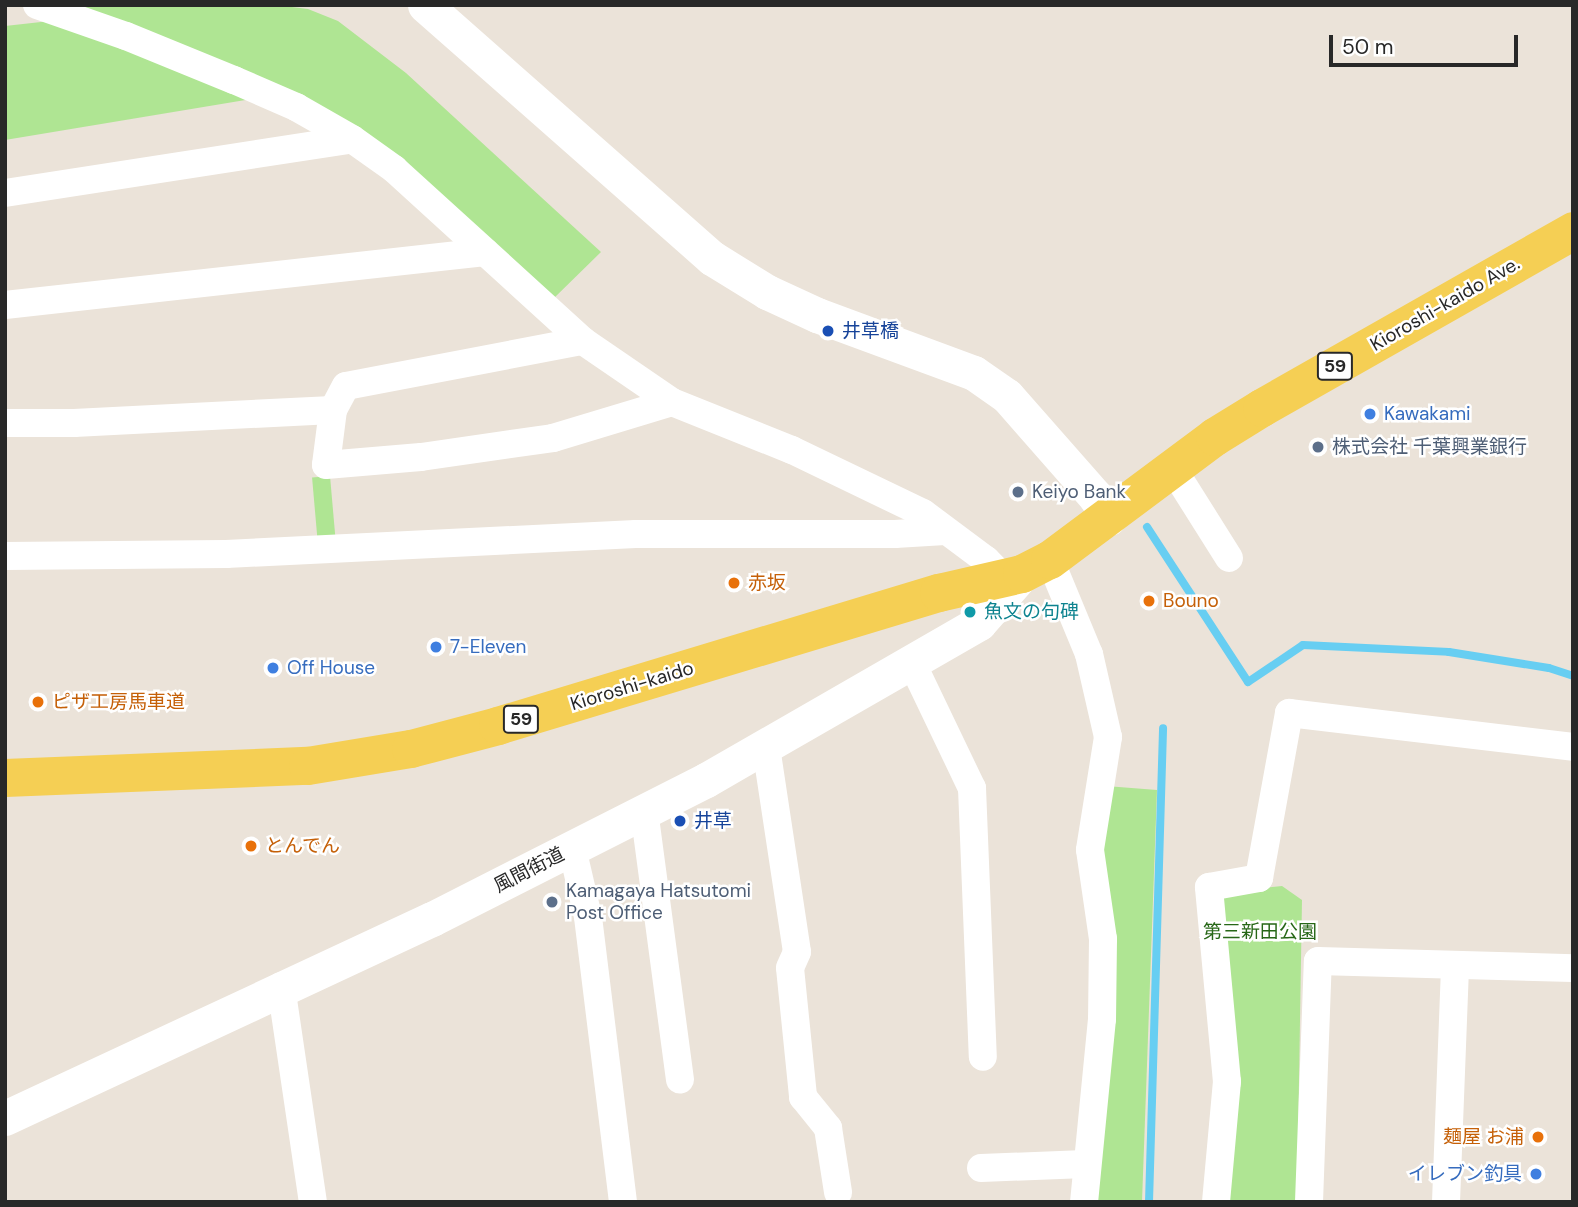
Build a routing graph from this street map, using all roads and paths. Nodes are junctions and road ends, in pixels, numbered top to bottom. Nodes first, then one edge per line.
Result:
1 (37, 5) edge
2 (425, 5) edge
3 (352, 139) junction
4 (5, 193) edge
5 (1573, 231) edge
6 (485, 252) junction
7 (5, 305) edge
8 (583, 341) junction
9 (672, 402) junction
10 (333, 410) junction
11 (5, 423) edge
12 (1173, 469) junction
13 (1109, 518) junction
14 (945, 531) junction
15 (5, 556) edge
16 (1229, 558) dead end
17 (1026, 571) junction
18 (912, 663) junction
19 (766, 747) junction
20 (1573, 747) edge
21 (5, 778) edge
22 (644, 810) junction
23 (572, 848) junction
24 (1455, 965) junction
25 (1573, 968) edge
26 (281, 986) junction
27 (983, 1057) dead end
28 (680, 1080) dead end
29 (5, 1118) edge
30 (1085, 1164) junction
31 (981, 1168) dead end
32 (838, 1192) dead end
33 (313, 1202) edge
34 (623, 1202) edge
35 (1084, 1202) edge
36 (1216, 1202) edge
37 (1309, 1202) edge
38 (1446, 1202) edge

1 - 3 street
2 - 13 street
3 - 4 street
3 - 6 street
5 - 12 main road, Kioroshi-kaido Ave. / 59
6 - 7 street
6 - 8 street
8 - 9 street
8 - 10 street
9 - 10 street
9 - 14 street
10 - 11 street
12 - 13 main road, Kioroshi-kaido Ave. / 59
12 - 16 street
13 - 17 main road, Kioroshi-kaido / 59
14 - 15 street
14 - 17 street
17 - 18 street, 風間街道
17 - 21 main road, Kioroshi-kaido / 59
17 - 30 street
18 - 19 street, 風間街道
18 - 27 street
19 - 22 street, 風間街道
19 - 32 street
20 - 36 street
22 - 23 street, 風間街道
22 - 28 street
23 - 26 street, 風間街道
23 - 34 street
24 - 25 street
24 - 37 street
24 - 38 street
26 - 29 street, 風間街道
26 - 33 street
30 - 31 street
30 - 35 street

